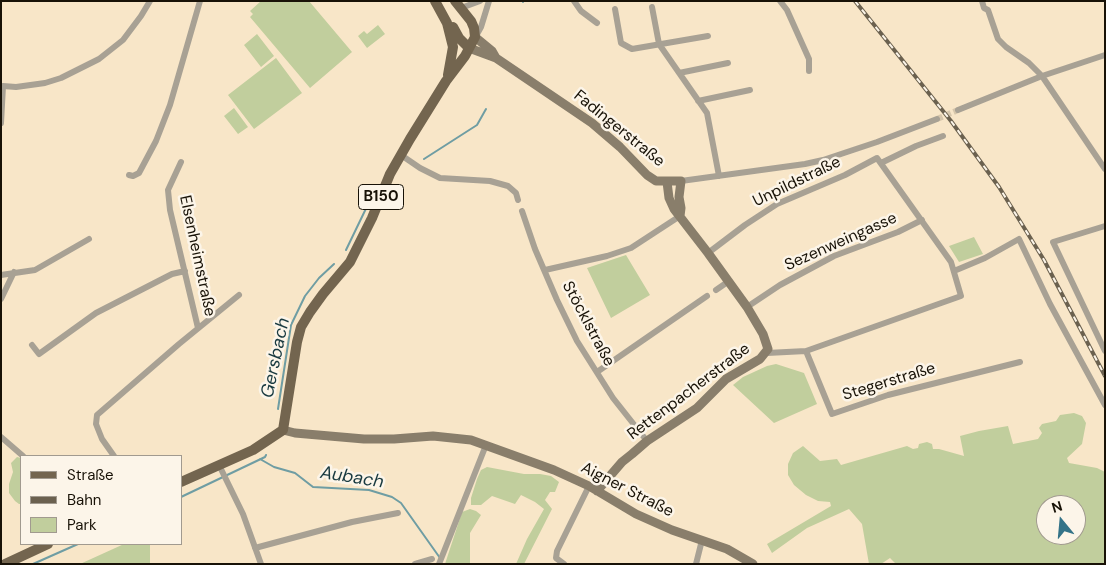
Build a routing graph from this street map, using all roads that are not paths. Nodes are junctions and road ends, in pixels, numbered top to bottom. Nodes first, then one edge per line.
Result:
1 (150, 1) edge
2 (200, 1) edge
3 (435, 1) edge
4 (443, 1) edge
5 (480, 1) edge
6 (488, 1) edge
7 (574, 1) edge
8 (780, 1) edge
9 (982, 1) edge
10 (458, 5) edge
11 (652, 7) dead end
12 (615, 10) dead end
13 (449, 19) junction
14 (598, 23) dead end
15 (708, 36) dead end
16 (475, 37) junction
17 (659, 44) junction
18 (469, 48) junction
19 (1105, 55) edge
20 (496, 58) junction
21 (728, 62) dead end
22 (809, 71) dead end
23 (679, 73) junction
24 (1042, 76) junction
25 (446, 81) junction
26 (750, 90) dead end
27 (698, 101) junction
28 (958, 110) tunnel mouth
29 (937, 119) tunnel mouth
30 (1, 123) edge
31 (943, 136) dead end
32 (401, 155) junction
33 (879, 161) junction
34 (181, 162) dead end
35 (1105, 169) edge
36 (129, 175) dead end
37 (719, 176) junction
38 (681, 181) junction
39 (667, 182) junction
40 (518, 200) dead end
41 (522, 211) dead end
42 (680, 216) junction
43 (922, 220) junction
44 (1105, 226) edge
45 (89, 239) dead end
46 (708, 253) junction
47 (545, 270) junction
48 (185, 271) junction
49 (954, 271) junction
50 (14, 272) junction
51 (1, 275) edge
52 (729, 281) junction
53 (716, 290) dead end
54 (239, 295) dead end
55 (708, 296) dead end
56 (1, 299) edge
57 (747, 307) junction
58 (198, 328) junction
59 (32, 345) dead end
60 (806, 351) junction
61 (1105, 351) edge
62 (766, 353) junction
63 (1020, 362) dead end
64 (597, 372) junction
65 (1105, 405) edge
66 (283, 430) junction
67 (1, 437) edge
68 (647, 441) junction
69 (486, 445) junction
70 (22, 455) edge
71 (113, 455) edge
72 (220, 468) junction
73 (182, 482) edge
74 (593, 489) junction
75 (398, 513) dead end
76 (702, 540) junction
77 (46, 545) edge
78 (255, 548) junction
79 (432, 559) dead end
80 (5, 564) edge
81 (261, 564) edge
82 (415, 564) edge
83 (439, 564) edge
84 (564, 564) edge
85 (696, 564) edge
86 (753, 564) edge

1 - 30 street
2 - 36 street
3 - 13 main road, B150
4 - 13 main road
5 - 10 street
6 - 16 street
7 - 14 street
8 - 22 street
9 - 24 street
10 - 13 main road
10 - 16 main road
11 - 17 street
12 - 17 street
13 - 18 main road
13 - 25 main road, B150
15 - 17 street
16 - 18 main road, B150
16 - 20 street, Fadingerstraße
17 - 23 street
18 - 20 street, Fadingerstraße
18 - 25 main road, B150
19 - 24 street
20 - 39 street, Fadingerstraße
21 - 23 street
23 - 27 street
24 - 28 street
24 - 35 street
25 - 32 main road, B150
26 - 27 street
27 - 37 street
29 - 37 street
31 - 33 street
32 - 40 street
32 - 66 main road, B150
33 - 43 street, Rettenpacherstraße
33 - 46 street, Unpildstraße
34 - 48 street, Elsenheimstraße
37 - 38 street
38 - 39 street
38 - 42 street
39 - 42 street, Fadingerstraße
41 - 47 street, Stöcklstraße
42 - 46 street, Fadingerstraße
42 - 47 street
43 - 49 street, Rettenpacherstraße
43 - 57 street, Sezenweingasse
44 - 61 street
45 - 50 street
46 - 52 street, Fadingerstraße
47 - 64 street, Stöcklstraße
48 - 58 street, Elsenheimstraße
48 - 59 street
49 - 60 street, Rettenpacherstraße
49 - 65 street
50 - 51 street
50 - 56 street
52 - 53 street
52 - 57 street, Fadingerstraße
54 - 58 street, Elsenheimstraße
55 - 64 street
57 - 62 street, Fadingerstraße
58 - 71 street, Elsenheimstraße
60 - 62 street, Rettenpacherstraße
60 - 63 street, Stegerstraße
62 - 68 street, Rettenpacherstraße
64 - 68 street, Stöcklstraße
66 - 69 street, Aigner Straße
66 - 72 main road
67 - 70 street
68 - 74 street, Rettenpacherstraße
69 - 74 street, Aigner Straße
69 - 83 street
72 - 73 main road
72 - 78 street
74 - 76 street, Aigner Straße
74 - 84 street
75 - 78 street
76 - 85 street
76 - 86 street, Aigner Straße
77 - 80 main road
78 - 81 street
79 - 82 street

